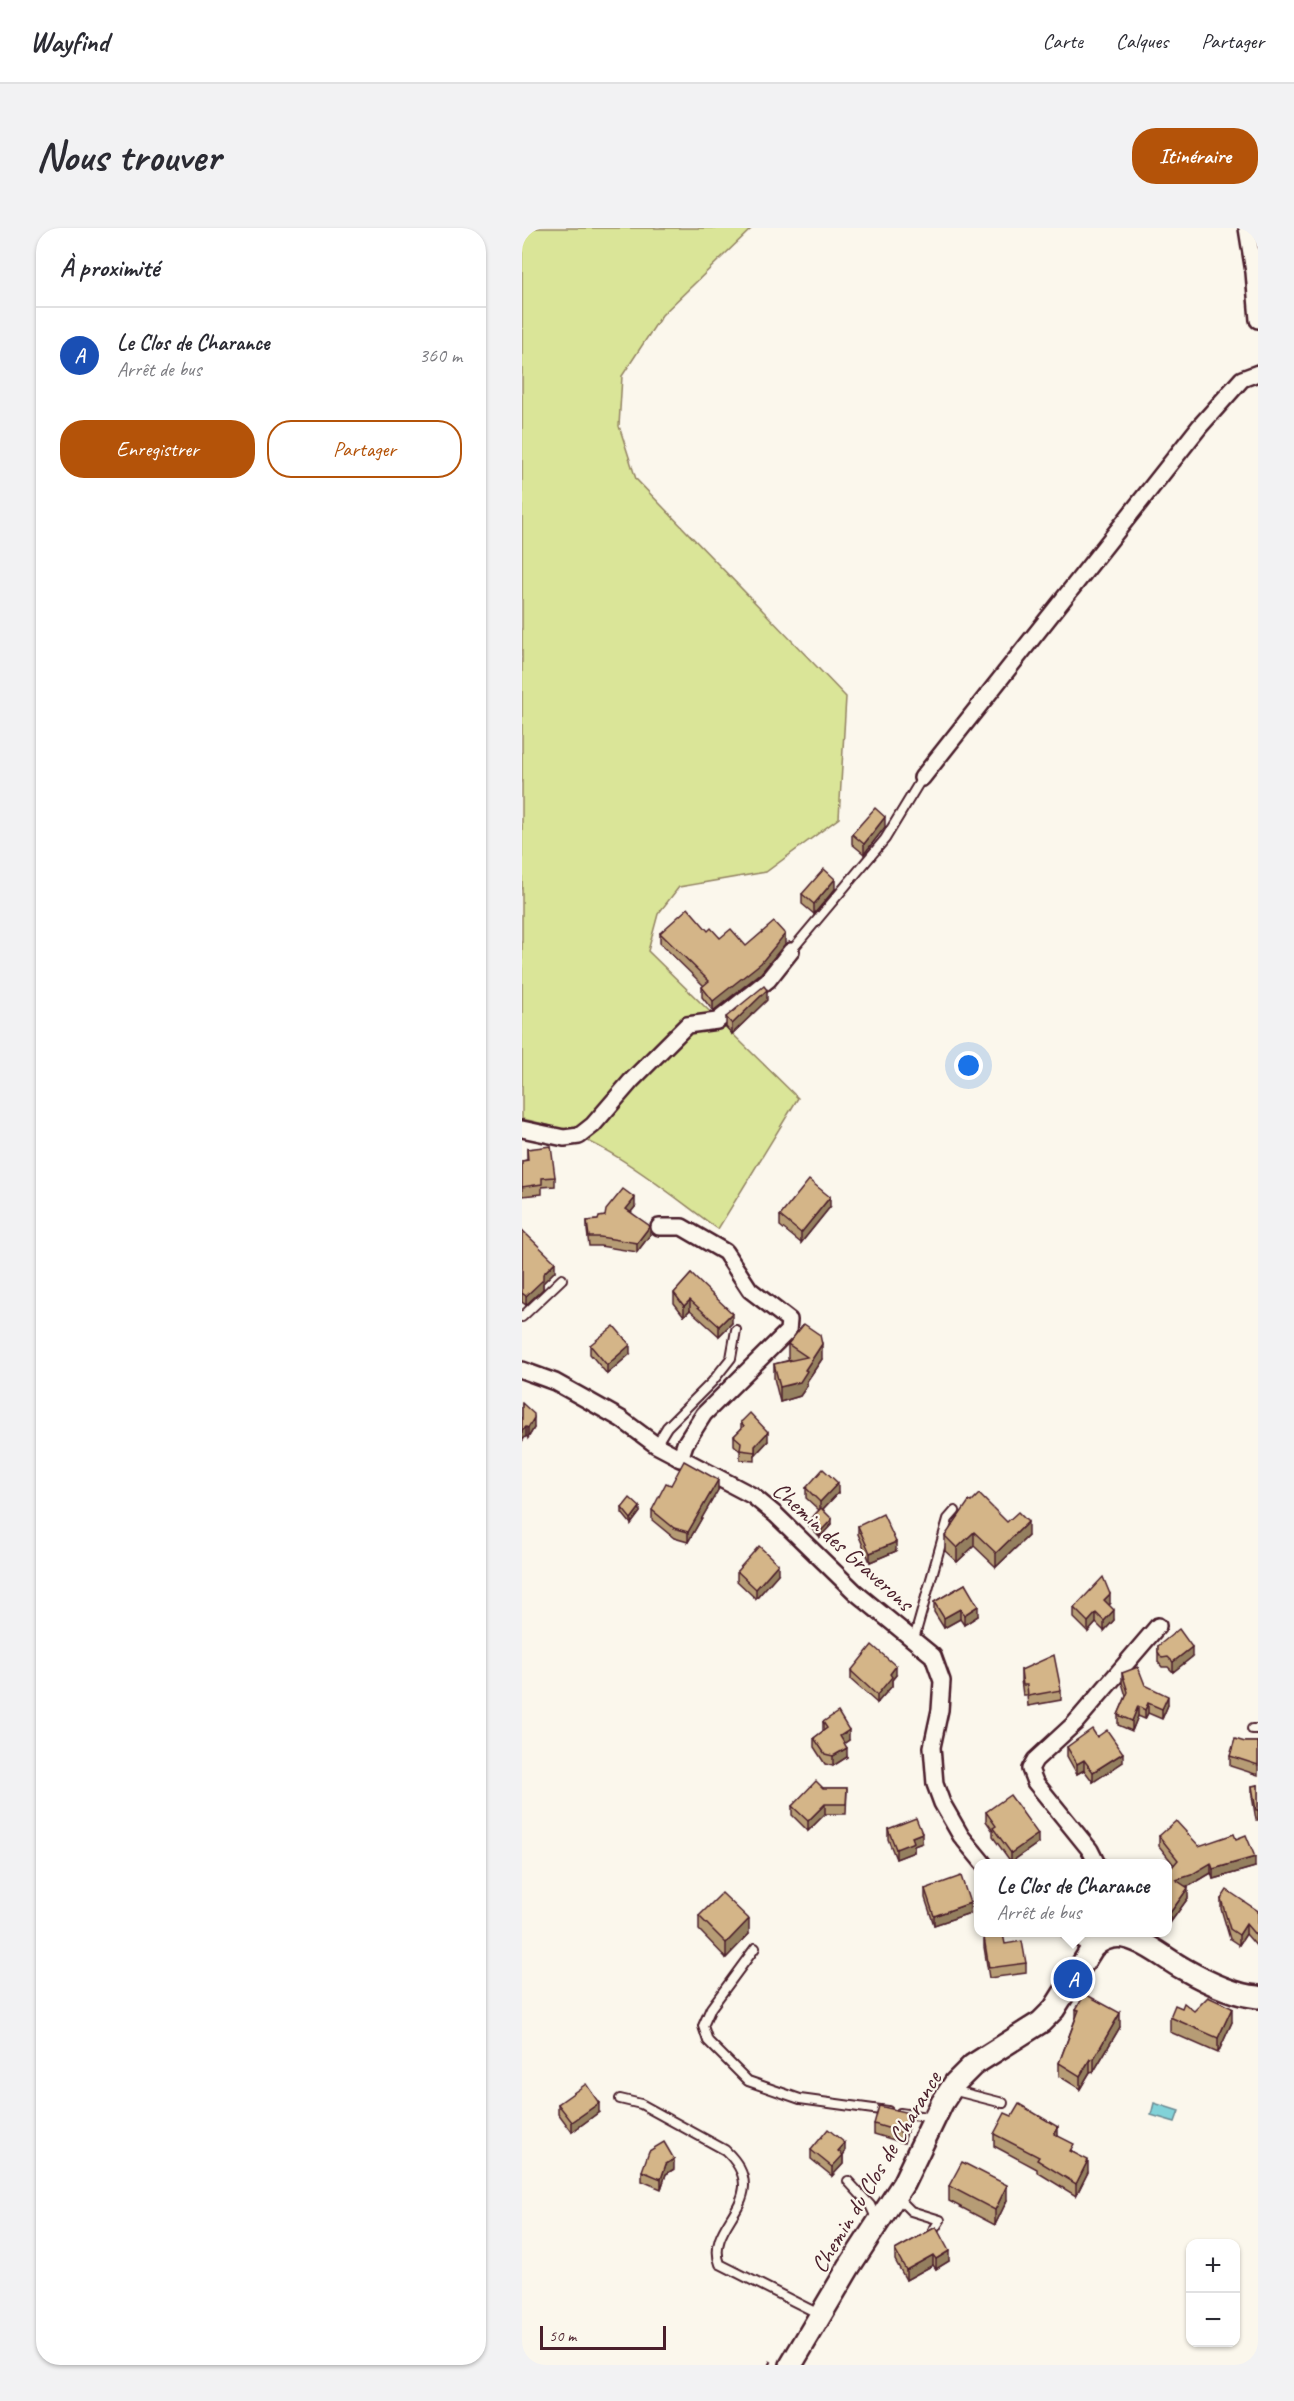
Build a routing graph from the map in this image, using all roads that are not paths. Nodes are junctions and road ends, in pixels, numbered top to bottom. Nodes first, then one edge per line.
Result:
1 (1247, 228) edge
2 (1257, 287) edge
3 (1258, 320) edge
4 (1258, 373) edge
5 (922, 778) joint
6 (791, 951) joint
7 (522, 1129) edge
8 (659, 1227) dead end
9 (562, 1279) dead end
10 (522, 1317) edge
11 (736, 1330) dead end
12 (522, 1370) edge
13 (656, 1445) junction
14 (680, 1459) junction
15 (956, 1511) dead end
16 (1158, 1626) dead end
17 (914, 1639) junction
18 (981, 1859) edge
19 (1094, 1859) edge
20 (1078, 1937) edge
21 (1107, 1937) edge
22 (1126, 1937) edge
23 (1093, 1947) junction
24 (755, 1948) dead end
25 (1258, 1997) edge
26 (951, 2089) junction
27 (620, 2099) dead end
28 (1003, 2103) dead end
29 (935, 2118) junction
30 (848, 2181) dead end
31 (895, 2195) junction
32 (878, 2221) junction
33 (933, 2231) edge
34 (820, 2315) junction
35 (791, 2365) edge

1 - 2 street
2 - 3 street
4 - 5 street
5 - 6 lane
6 - 7 street
8 - 14 street
9 - 10 lane
11 - 13 lane
12 - 13 street, Chemin des Graverons
13 - 14 street, Chemin des Graverons
14 - 17 street, Chemin des Graverons
15 - 17 lane
16 - 19 street
17 - 18 street, Chemin des Graverons
20 - 23 street
21 - 23 street
22 - 25 street
23 - 26 street, Chemin du Clos de Charance
24 - 29 lane
26 - 28 lane
26 - 29 street, Chemin du Clos de Charance
27 - 34 lane
29 - 31 street, Chemin du Clos de Charance
30 - 32 lane
31 - 32 street, Chemin du Clos de Charance
31 - 33 lane
32 - 34 street, Chemin du Clos de Charance
34 - 35 street, Chemin du Clos de Charance

